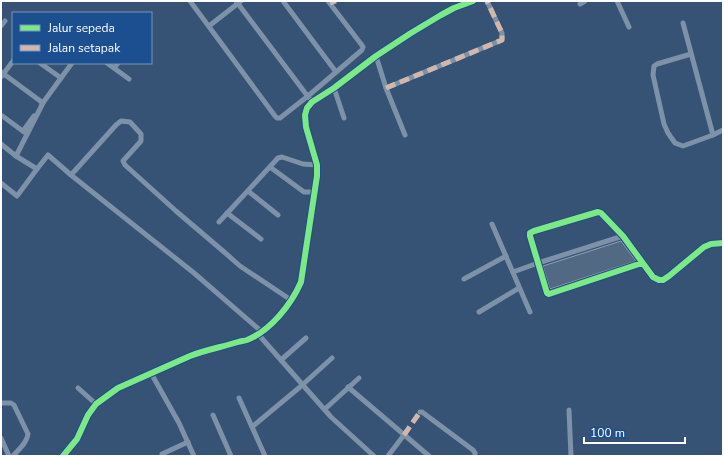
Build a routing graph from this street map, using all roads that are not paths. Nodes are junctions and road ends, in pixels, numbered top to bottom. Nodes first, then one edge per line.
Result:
1 (190, 1) edge
2 (283, 1) edge
3 (336, 1) edge
4 (473, 1) edge
5 (487, 1) edge
6 (585, 1) edge
7 (616, 1) edge
8 (238, 2) edge
9 (329, 2) edge
10 (580, 4) dead end
11 (5, 21) dead end
12 (683, 23) dead end
13 (1, 26) edge
14 (209, 26) junction
15 (629, 27) dead end
16 (691, 54) junction
17 (376, 56) junction
18 (12, 62) edge
19 (41, 64) edge
20 (71, 64) edge
21 (108, 64) edge
22 (117, 64) edge
23 (114, 68) junction
24 (336, 72) junction
25 (2, 74) edge
26 (61, 78) junction
27 (129, 79) dead end
28 (334, 88) junction
29 (386, 88) junction
30 (308, 96) junction
31 (312, 102) junction
32 (43, 103) junction
33 (1, 115) edge
34 (344, 118) dead end
35 (723, 130) edge
36 (25, 132) junction
37 (405, 135) dead end
38 (713, 135) junction
39 (1, 144) edge
40 (16, 156) junction
41 (317, 166) junction
42 (270, 167) junction
43 (38, 169) junction
44 (71, 175) junction
45 (1, 183) edge
46 (248, 191) junction
47 (315, 192) junction
48 (227, 213) junction
49 (278, 215) dead end
50 (218, 222) dead end
51 (492, 224) dead end
52 (623, 236) junction
53 (261, 239) dead end
54 (723, 243) edge
55 (506, 256) junction
56 (538, 263) junction
57 (642, 263) junction
58 (513, 272) junction
59 (464, 279) dead end
60 (519, 288) junction
61 (291, 300) junction
62 (479, 312) dead end
63 (530, 312) dead end
64 (260, 333) junction
65 (306, 338) dead end
66 (332, 358) dead end
67 (281, 360) junction
68 (151, 373) junction
69 (359, 378) dead end
70 (303, 385) junction
71 (78, 388) dead end
72 (348, 388) junction
73 (239, 398) dead end
74 (1, 403) edge
75 (96, 404) junction
76 (324, 409) junction
77 (569, 410) dead end
78 (420, 412) dead end
79 (213, 414) dead end
80 (252, 427) junction
81 (404, 434) junction
82 (1, 438) edge
83 (188, 442) junction
84 (162, 454) dead end
85 (9, 456) edge
86 (13, 456) edge
87 (63, 456) edge
88 (194, 456) edge
89 (232, 456) edge
90 (265, 456) edge
91 (374, 456) edge
92 (388, 456) edge
93 (429, 456) edge
94 (474, 456) edge
95 (570, 456) edge

1 - 14 street
2 - 24 street
3 - 9 street
4 - 17 street
5 - 29 street
6 - 10 street
7 - 15 street
8 - 14 street
8 - 30 street
9 - 24 street
11 - 13 street
12 - 16 street
14 - 30 street
16 - 38 street
16 - 38 street
17 - 28 street
17 - 29 street
18 - 25 street
19 - 26 street
20 - 26 street
21 - 23 street
22 - 23 street
23 - 27 street
24 - 30 street
25 - 32 street
26 - 32 street
28 - 31 street
28 - 34 street
29 - 37 street
30 - 31 street
31 - 41 street
32 - 36 street
33 - 36 street
35 - 38 street
36 - 40 street
39 - 40 street
40 - 43 street
41 - 42 street
41 - 47 street
42 - 46 street
42 - 47 street
43 - 44 street
43 - 45 street
44 - 61 street
44 - 64 street
46 - 48 street
46 - 49 street
47 - 61 street
48 - 50 street
48 - 53 street
51 - 55 street
52 - 56 street
52 - 56 street
52 - 57 street
54 - 57 street
55 - 58 street
55 - 59 street
56 - 57 street
56 - 58 street
58 - 60 street
60 - 62 street
60 - 63 street
61 - 64 street
64 - 67 street
64 - 68 street
65 - 67 street
66 - 70 street
67 - 70 street
68 - 75 street
68 - 83 street
69 - 72 street
70 - 76 street
70 - 80 street
71 - 75 street
72 - 76 street
72 - 81 street
73 - 80 street
74 - 86 street
75 - 87 street
76 - 91 street
77 - 95 street
78 - 94 street
79 - 89 street
80 - 90 street
81 - 92 street
81 - 93 street
82 - 85 street
83 - 84 street
83 - 88 street

